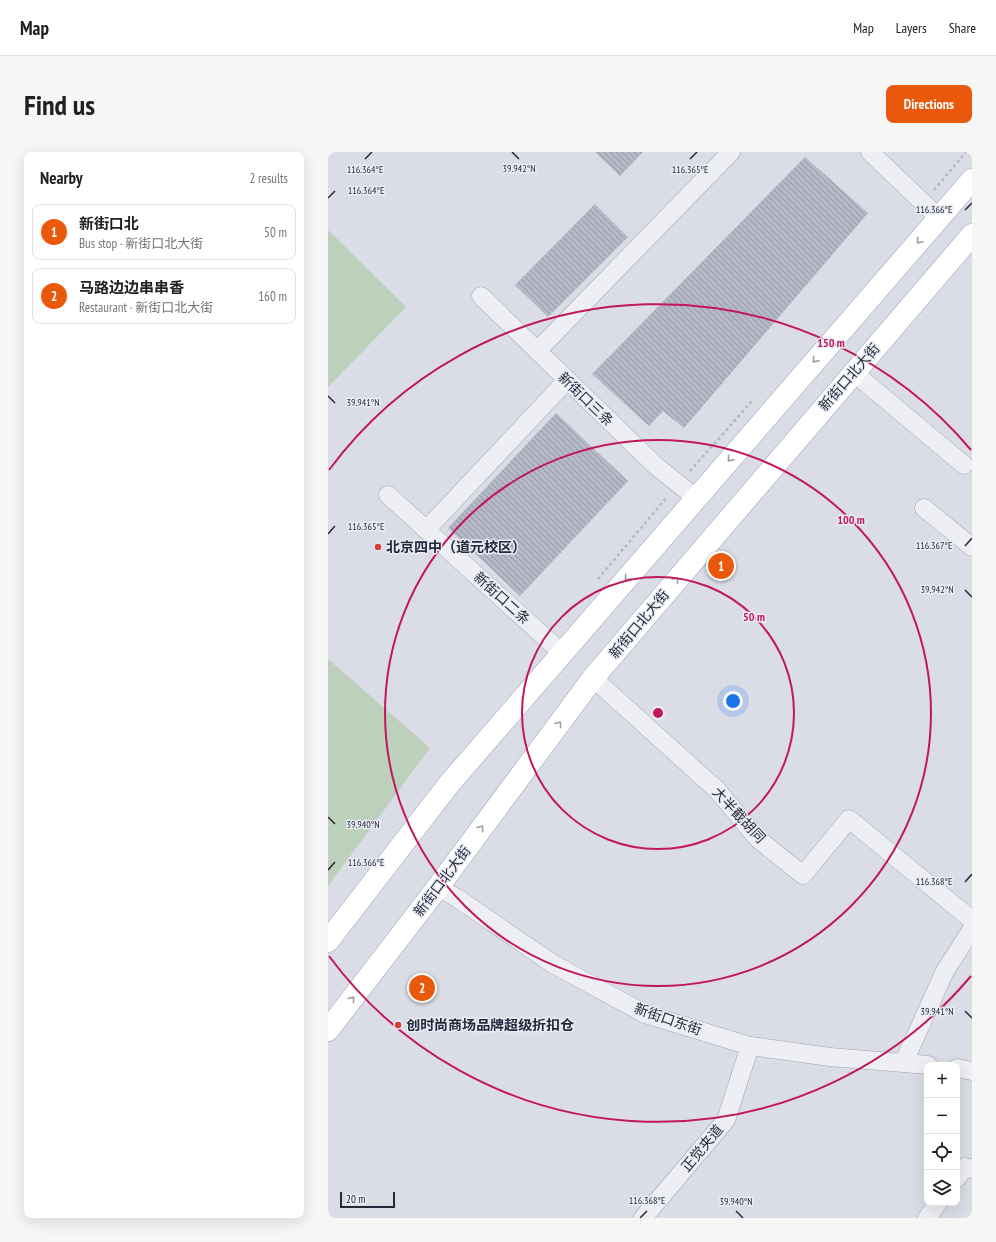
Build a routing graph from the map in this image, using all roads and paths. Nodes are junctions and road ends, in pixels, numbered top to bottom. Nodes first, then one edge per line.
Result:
1 (731, 152) edge
2 (870, 152) edge
3 (972, 180) edge
4 (939, 218) junction
5 (972, 235) edge
6 (481, 296) dead end
7 (537, 351) junction
8 (853, 372) junction
9 (567, 380) junction
10 (964, 465) dead end
11 (388, 495) dead end
12 (696, 498) junction
13 (924, 508) dead end
14 (426, 530) junction
15 (972, 547) edge
16 (562, 653) junction
17 (593, 678) junction
18 (438, 887) junction
19 (972, 920) edge
20 (972, 929) edge
21 (328, 941) edge
22 (328, 1030) edge
23 (750, 1046) junction
24 (904, 1062) junction
25 (924, 1064) edge
26 (960, 1069) edge
27 (972, 1071) edge
28 (972, 1169) edge
29 (960, 1174) edge
30 (936, 1206) edge
31 (643, 1218) edge
32 (927, 1218) edge

1 - 7 street
2 - 4 street
3 - 4 main road
4 -> 12 main road
5 - 8 main road, 新街口北大街
6 - 7 street, 新街口三条
7 - 9 street, 新街口三条
8 - 10 street
17 -> 8 main road, 新街口北大街
9 - 12 street, 新街口三条
9 - 14 street
11 - 14 street, 新街口二条
12 -> 16 main road
13 - 15 street
14 - 16 street, 新街口二条
16 - 21 main road
18 -> 17 main road, 新街口北大街
17 - 19 street, 大半截胡同
22 -> 18 main road, 新街口北大街
18 - 23 street, 新街口东街
20 - 24 street
23 - 24 street, 新街口东街
23 - 31 street, 正觉夹道
24 - 25 street, 新街口东街
26 - 27 street
28 - 29 street
30 - 32 street

